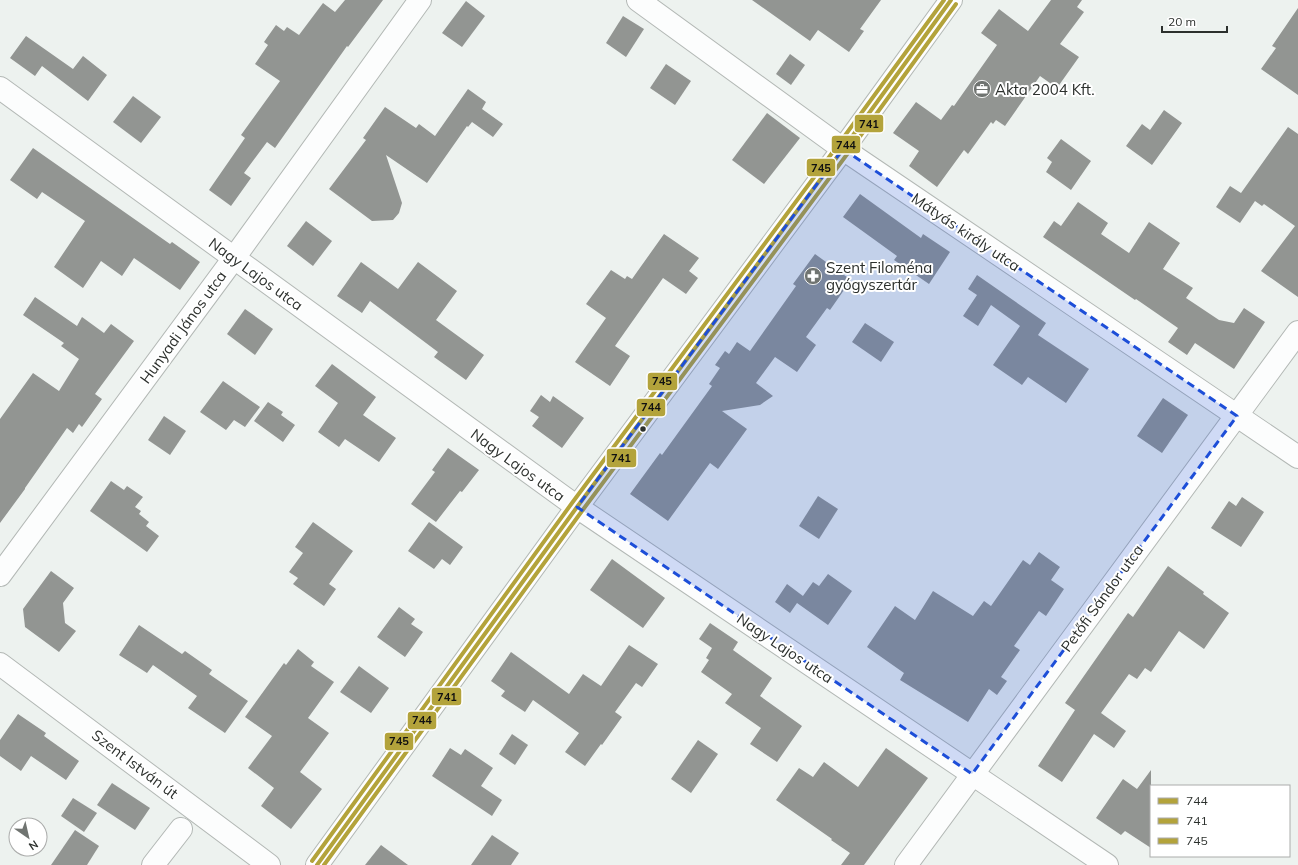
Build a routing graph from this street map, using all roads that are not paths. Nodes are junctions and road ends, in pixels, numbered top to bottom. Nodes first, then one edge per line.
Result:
1 (420, 0) edge
2 (638, 0) edge
3 (951, 0) edge
4 (0, 88) edge
5 (843, 149) junction
6 (234, 258) junction
7 (1298, 332) edge
8 (1237, 416) junction
9 (1298, 457) edge
10 (577, 507) junction
11 (0, 575) edge
12 (0, 664) edge
13 (972, 774) junction
14 (181, 829) dead end
15 (152, 865) edge
16 (269, 865) edge
17 (317, 865) edge
18 (906, 865) edge
19 (1107, 865) edge

1 - 6 street, Hunyadi János utca
2 - 5 street, Mátyás király utca
3 - 5 street
4 - 6 street, Nagy Lajos utca
5 - 8 street, Mátyás király utca
5 - 10 street
6 - 10 street, Nagy Lajos utca
6 - 11 street, Hunyadi János utca
7 - 8 street, Petőfi Sándor utca
8 - 9 street, Mátyás király utca
8 - 13 street, Petőfi Sándor utca
10 - 13 street, Nagy Lajos utca
10 - 17 street
12 - 16 street, Szent István út
13 - 18 street, Petőfi Sándor utca
13 - 19 street, Nagy Lajos utca
14 - 15 street

